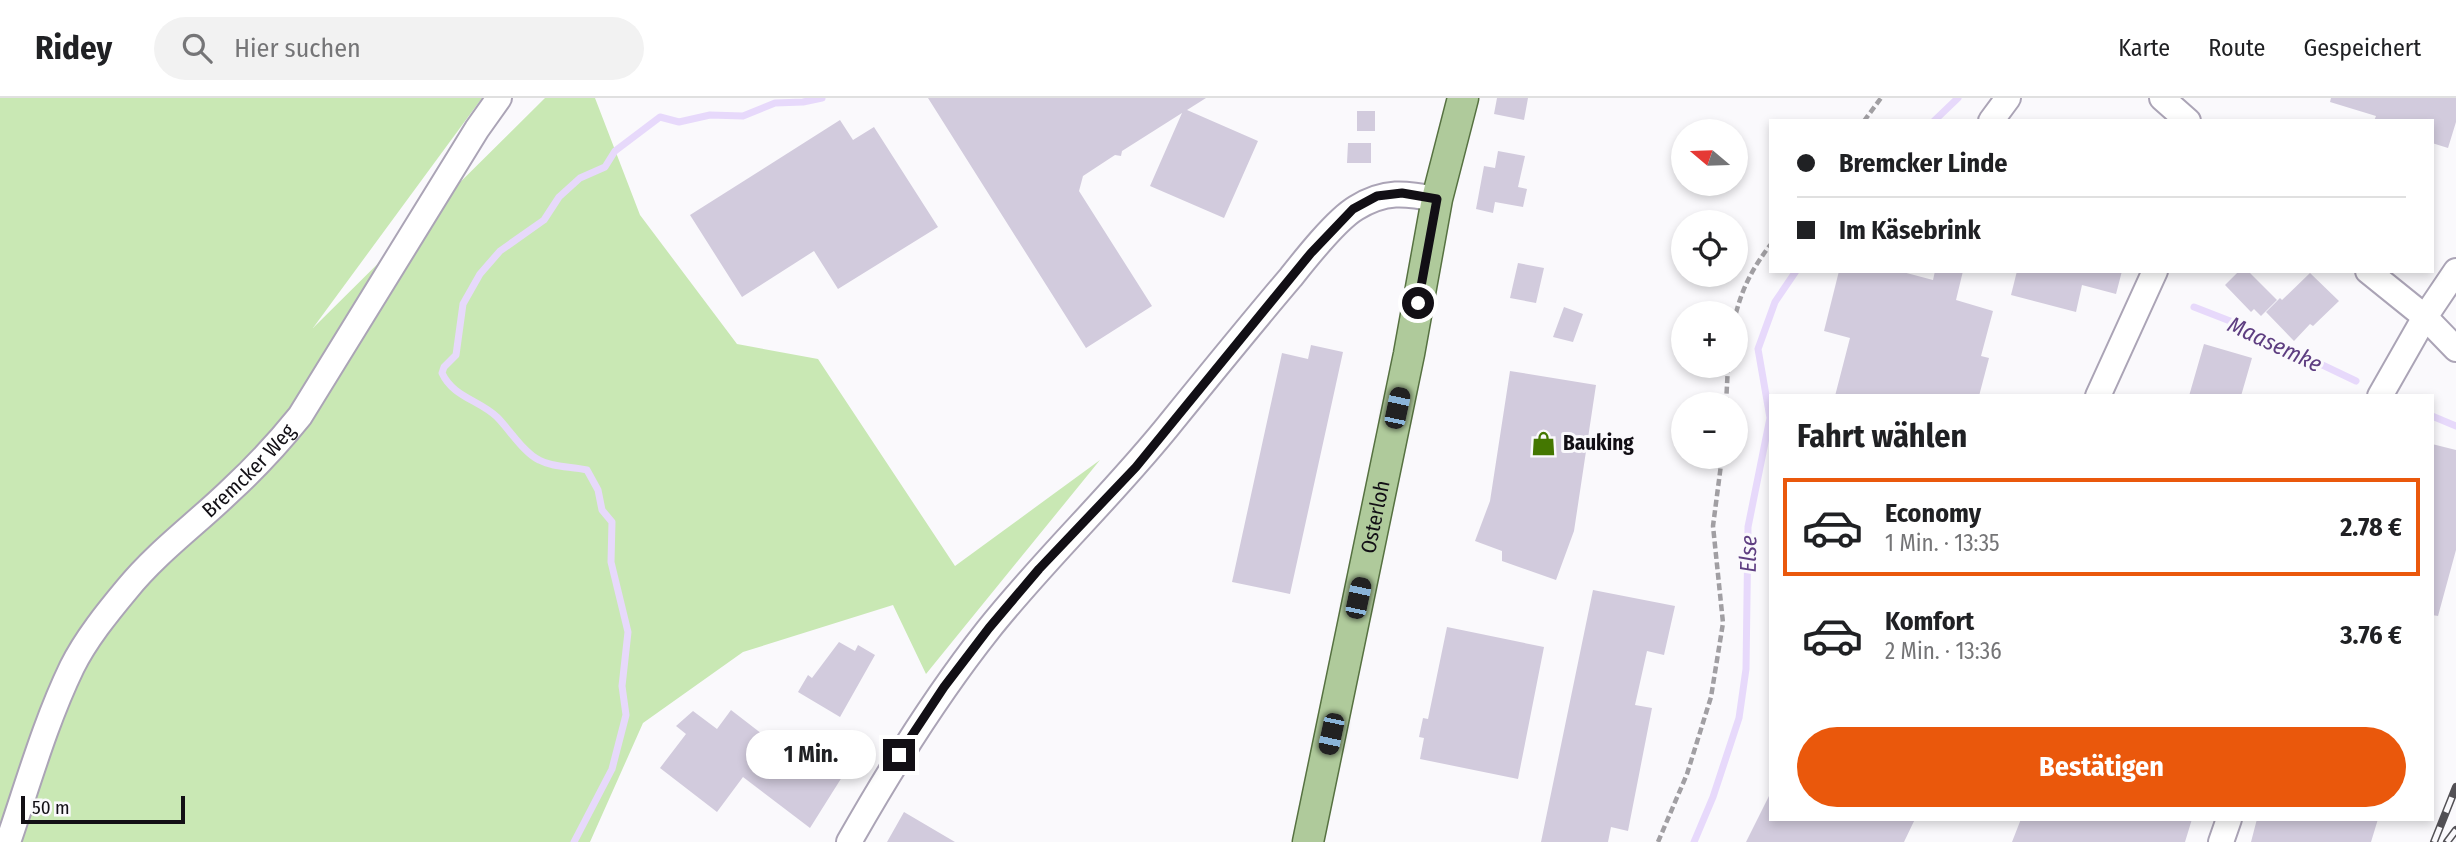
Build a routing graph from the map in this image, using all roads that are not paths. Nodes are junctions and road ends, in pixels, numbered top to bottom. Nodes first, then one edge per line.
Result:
1 (499, 98) edge
2 (1463, 98) edge
3 (2008, 98) edge
4 (2162, 98) edge
5 (1992, 119) edge
6 (2186, 119) edge
7 (1437, 199) junction
8 (2456, 271) edge
9 (2154, 273) edge
10 (2370, 273) edge
11 (2425, 317) junction
12 (2456, 349) edge
13 (2099, 394) edge
14 (2381, 394) edge
15 (2228, 821) edge
16 (8, 842) edge
17 (849, 842) edge
18 (1308, 842) edge
19 (2221, 842) edge

1 - 16 street, Bremcker Weg
2 - 7 main road, Osterloh
3 - 5 street
4 - 6 street
7 - 17 street
7 - 18 main road, Osterloh
8 - 11 street
9 - 13 street
10 - 11 street
11 - 12 street
11 - 14 street
15 - 19 street

